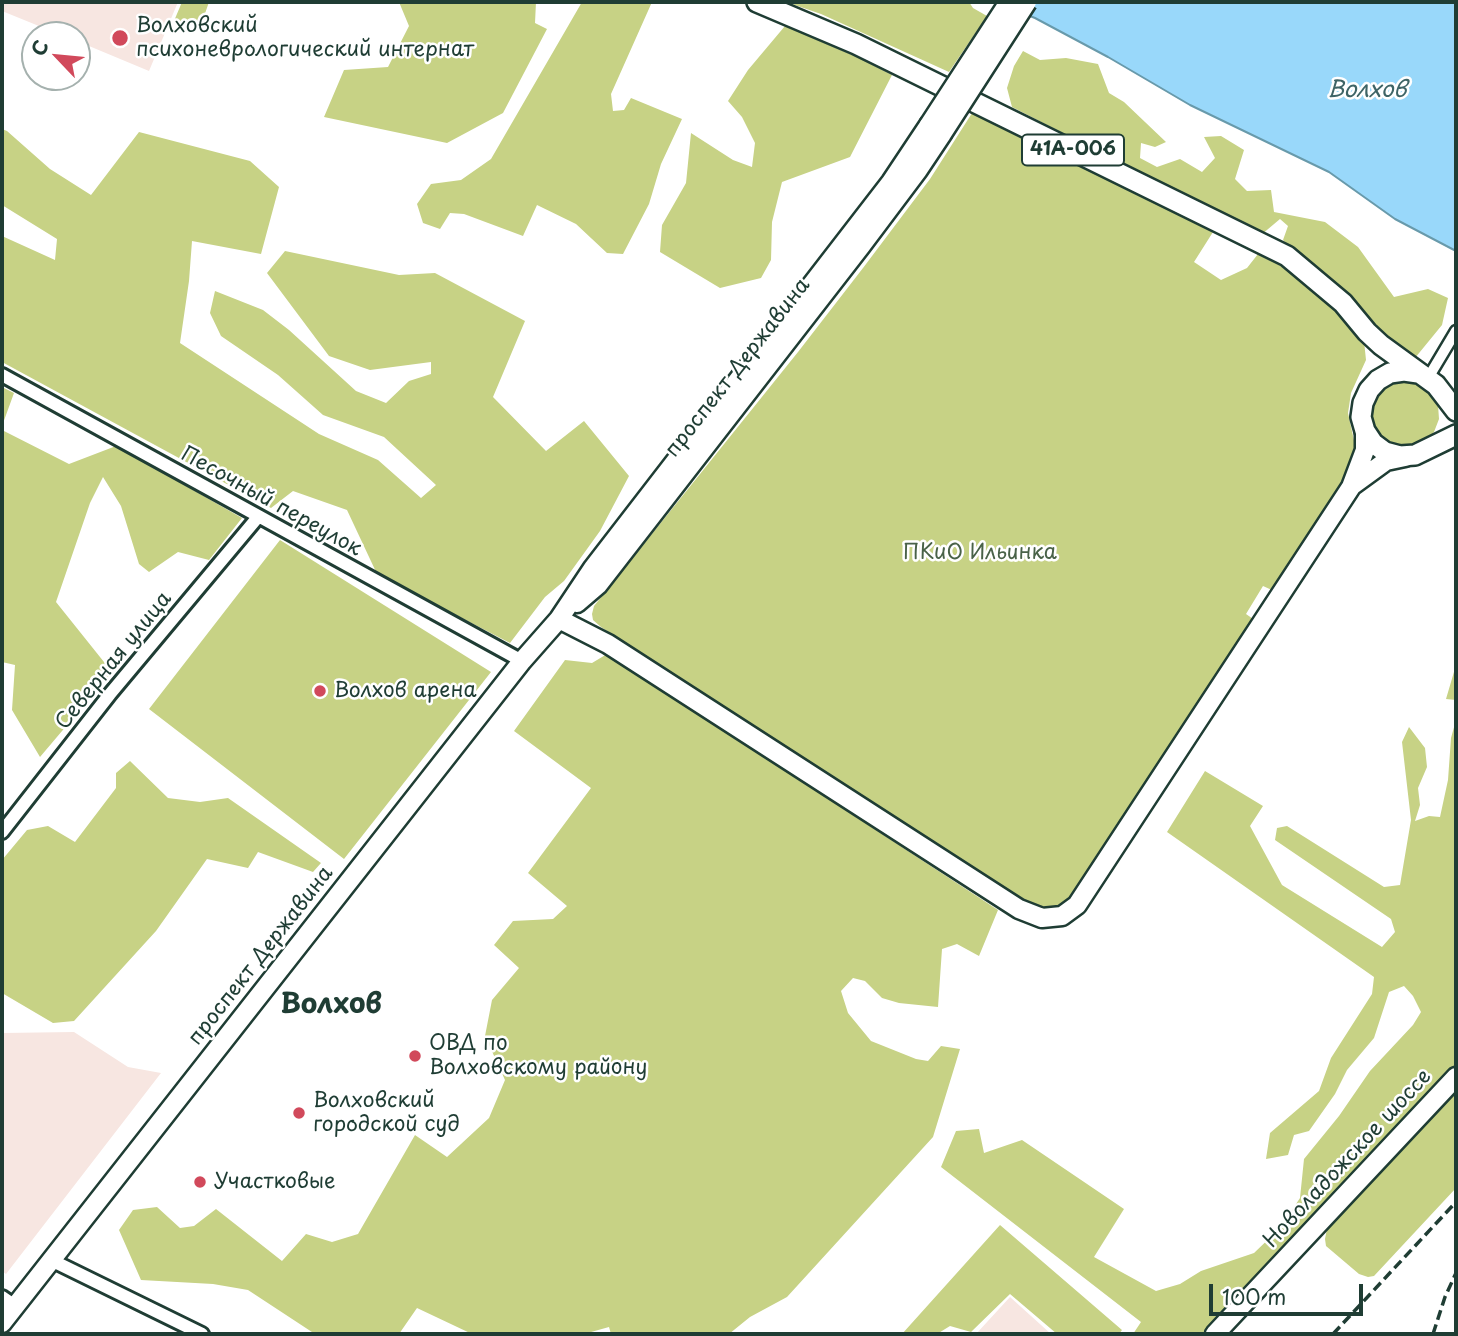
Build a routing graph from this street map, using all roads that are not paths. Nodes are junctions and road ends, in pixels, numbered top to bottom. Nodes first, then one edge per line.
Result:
1 (757, 2) edge
2 (1009, 2) edge
3 (1027, 2) edge
4 (935, 129) junction
5 (1456, 331) edge
6 (1367, 332) junction
7 (2, 375) edge
8 (1423, 376) junction
9 (1378, 380) junction
10 (1442, 394) junction
11 (1456, 411) edge
12 (1365, 431) junction
13 (1456, 435) edge
14 (1434, 445) junction
15 (1415, 455) junction
16 (1351, 487) junction
17 (258, 517) junction
18 (559, 619) junction
19 (522, 661) junction
20 (2, 832) edge
21 (1456, 1077) edge
22 (51, 1259) junction
23 (8, 1301) edge
24 (2, 1322) edge
25 (202, 1334) edge
26 (1216, 1334) edge

1 - 6 main road, 41А-006
2 - 4 main road, bridge
3 - 4 main road, bridge
4 - 18 main road, проспект Державина
5 - 8 street
6 - 8 main road, 41А-006
6 - 9 main road
7 - 17 street, Песочный переулок
8 - 9 main road
8 - 10 main road, 41А-006
9 - 12 main road
10 - 11 main road, 41А-006
10 - 14 main road
12 - 15 main road
12 - 16 main road
13 - 14 main road
14 - 15 main road
15 - 16 main road
16 - 18 main road
17 - 19 street, Песочный переулок
17 - 20 street, Северная улица
18 - 19 main road, проспект Державина
19 - 22 main road, проспект Державина
21 - 26 main road, Новоладожское шоссе
22 - 23 main road, проспект Державина
22 - 25 street
23 - 24 main road, проспект Державина

